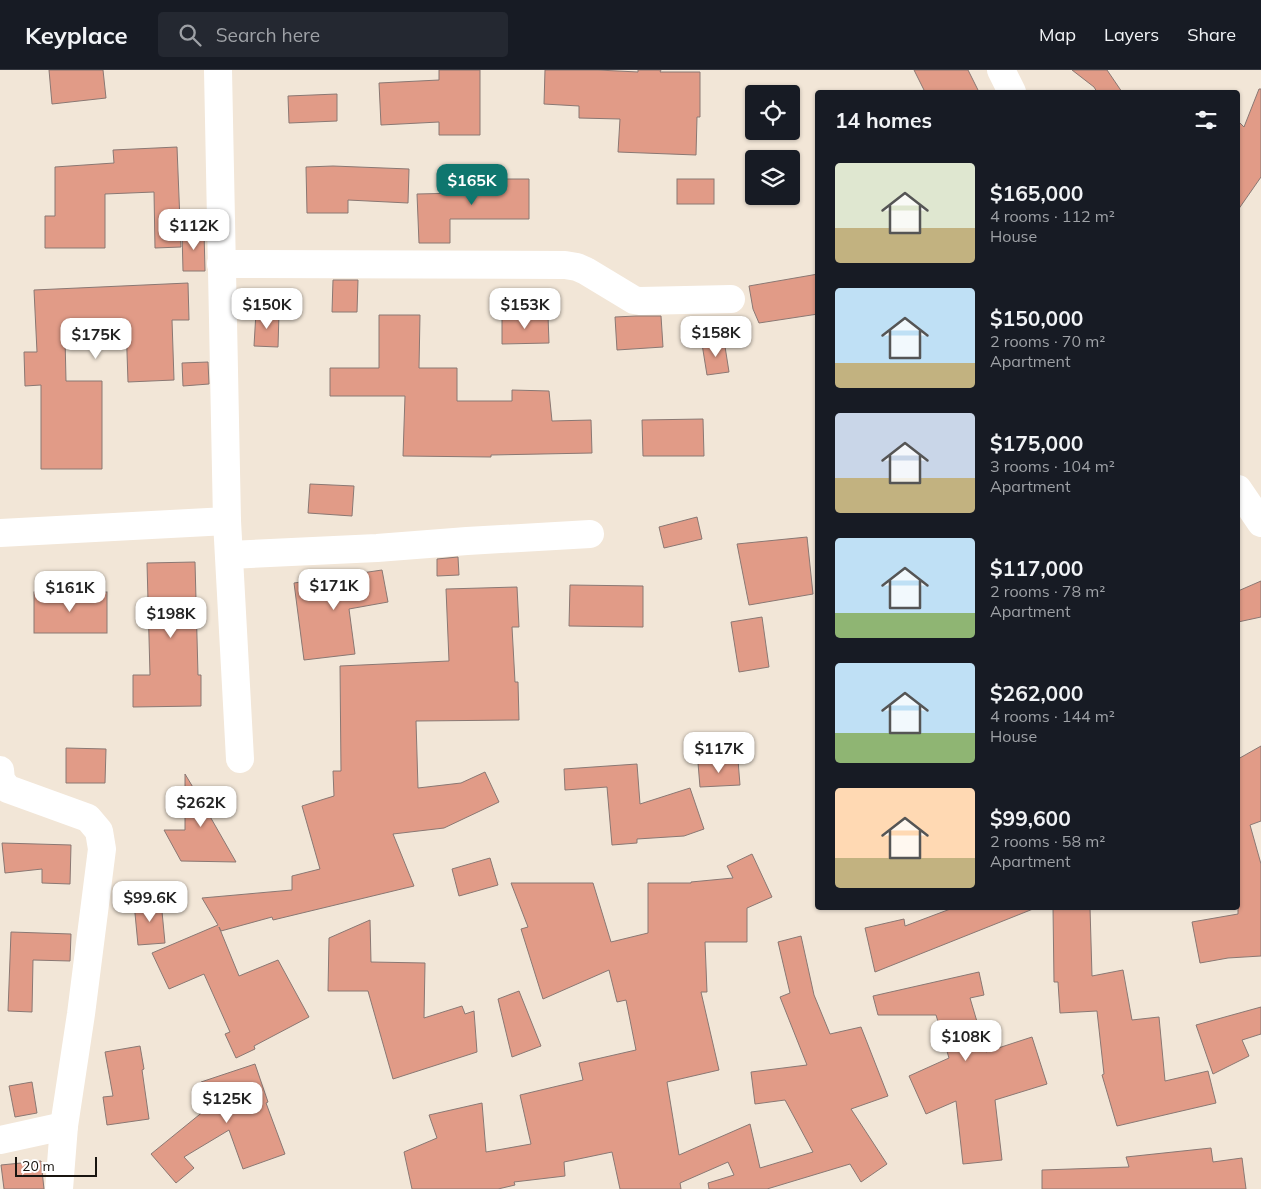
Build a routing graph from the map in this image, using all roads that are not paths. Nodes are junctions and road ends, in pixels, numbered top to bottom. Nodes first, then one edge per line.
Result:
1 (218, 70) edge
2 (1002, 70) edge
3 (1011, 90) edge
4 (222, 264) junction
5 (731, 299) dead end
6 (1240, 492) edge
7 (227, 521) junction
8 (1261, 523) edge
9 (0, 533) edge
10 (590, 534) dead end
11 (229, 555) junction
12 (240, 759) dead end
13 (0, 770) edge
14 (64, 1126) junction
15 (0, 1140) edge
16 (59, 1189) edge

1 - 4 street
2 - 3 street
4 - 5 street
4 - 7 street
6 - 8 street
7 - 9 street
7 - 11 street
10 - 11 street
11 - 12 street
13 - 14 street
14 - 15 street
14 - 16 street

